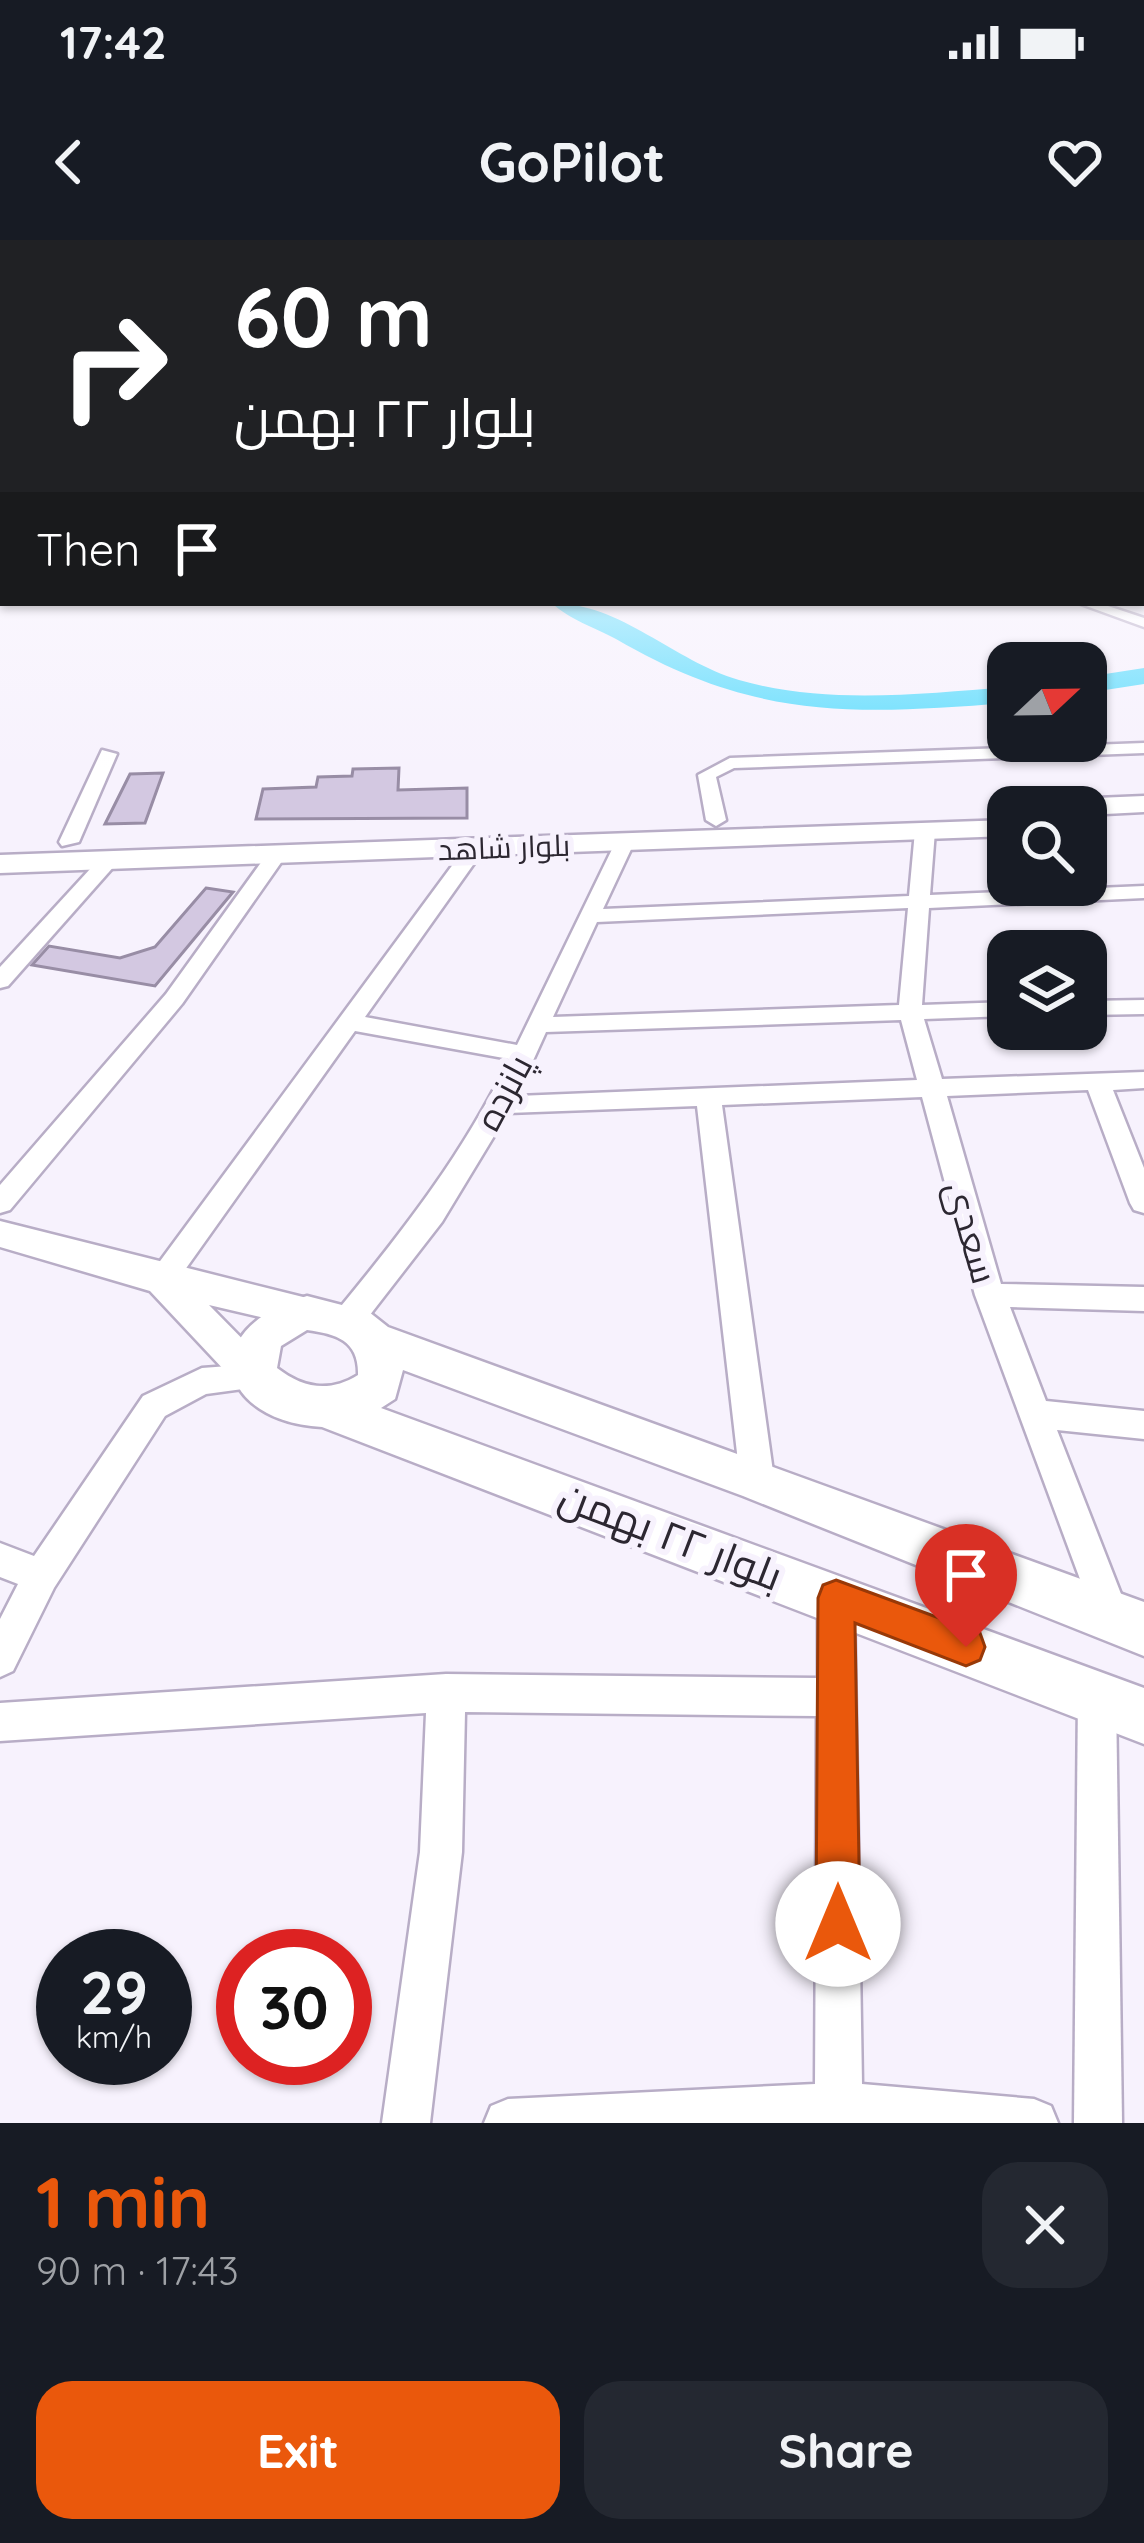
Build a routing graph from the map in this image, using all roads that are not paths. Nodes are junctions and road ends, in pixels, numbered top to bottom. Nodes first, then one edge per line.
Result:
1 (1094, 606) edge
2 (1144, 623) edge
3 (1144, 748) edge
4 (108, 754) dead end
5 (1144, 805) edge
6 (1107, 806) edge
7 (987, 810) edge
8 (716, 820) junction
9 (1144, 824) edge
10 (1107, 825) edge
11 (987, 829) edge
12 (925, 831) junction
13 (535, 836) junction
14 (69, 842) junction
15 (624, 842) junction
16 (0, 844) edge
17 (475, 848) junction
18 (277, 854) junction
19 (109, 860) junction
20 (0, 864) edge
21 (1144, 892) edge
22 (919, 901) junction
23 (590, 916) junction
24 (0, 981) edge
25 (1144, 1007) edge
26 (1107, 1008) edge
27 (987, 1010) edge
28 (910, 1011) junction
29 (348, 1022) junction
30 (538, 1025) junction
31 (524, 1054) junction
32 (1144, 1080) edge
33 (1098, 1083) junction
34 (930, 1085) junction
35 (708, 1096) junction
36 (500, 1105) junction
37 (0, 1203) edge
38 (1144, 1203) edge
39 (0, 1234) edge
40 (161, 1280) junction
41 (990, 1295) junction
42 (1144, 1298) edge
43 (344, 1325) junction
44 (255, 1377) junction
45 (332, 1410) junction
46 (1036, 1414) junction
47 (1144, 1425) edge
48 (757, 1479) junction
49 (0, 1560) edge
50 (41, 1576) junction
51 (836, 1598) junction
52 (1128, 1623) edge
53 (0, 1658) edge
54 (446, 1693) junction
55 (1097, 1696) junction
56 (837, 1697) junction
57 (1144, 1716) edge
58 (0, 1722) edge
59 (838, 2105) junction
60 (406, 2123) edge
61 (508, 2123) edge
62 (1034, 2123) edge
63 (1098, 2123) edge

1 - 2 street
3 - 8 street
4 - 14 street
5 - 6 main road
7 - 8 main road, بلوار شاهد
8 - 13 main road, بلوار شاهد
9 - 10 main road
11 - 12 main road, بلوار شاهد
12 - 15 main road, بلوار شاهد
12 - 22 street, سعدی
13 - 14 main road, بلوار شاهد
13 - 15 main road, بلوار شاهد
13 - 17 main road, بلوار شاهد
14 - 16 main road, بلوار شاهد
15 - 23 street, پانزده
17 - 18 main road, بلوار شاهد
17 - 29 street
18 - 19 main road, بلوار شاهد
18 - 37 street
19 - 20 main road, بلوار شاهد
19 - 24 street
21 - 22 street
22 - 23 street
22 - 28 street, سعدی
23 - 30 street, پانزده
25 - 26 street
27 - 28 street
28 - 30 street
28 - 34 street, سعدی
29 - 31 street
29 - 40 street
30 - 31 street, پانزده
31 - 36 street, پانزده
32 - 33 street
33 - 34 street
33 - 38 street
34 - 35 street
34 - 41 street, سعدی
35 - 36 street
35 - 48 street
36 - 43 street, پانزده
39 - 40 street
40 - 43 street
40 - 44 street
41 - 42 street
41 - 46 street, سعدی
43 - 44 main road
43 - 45 main road
43 - 48 main road
44 - 45 main road
44 - 50 street
45 - 51 main road, بلوار ۲۲ بهمن
46 - 47 street
46 - 52 street, سعدی
48 - 52 main road
49 - 50 street
50 - 53 street
51 - 55 main road, بلوار ۲۲ بهمن
51 - 56 street
54 - 56 street
54 - 58 street
54 - 60 street
55 - 57 main road, بلوار ۲۲ بهمن
55 - 63 street
56 - 59 street
59 - 61 street
59 - 62 street

